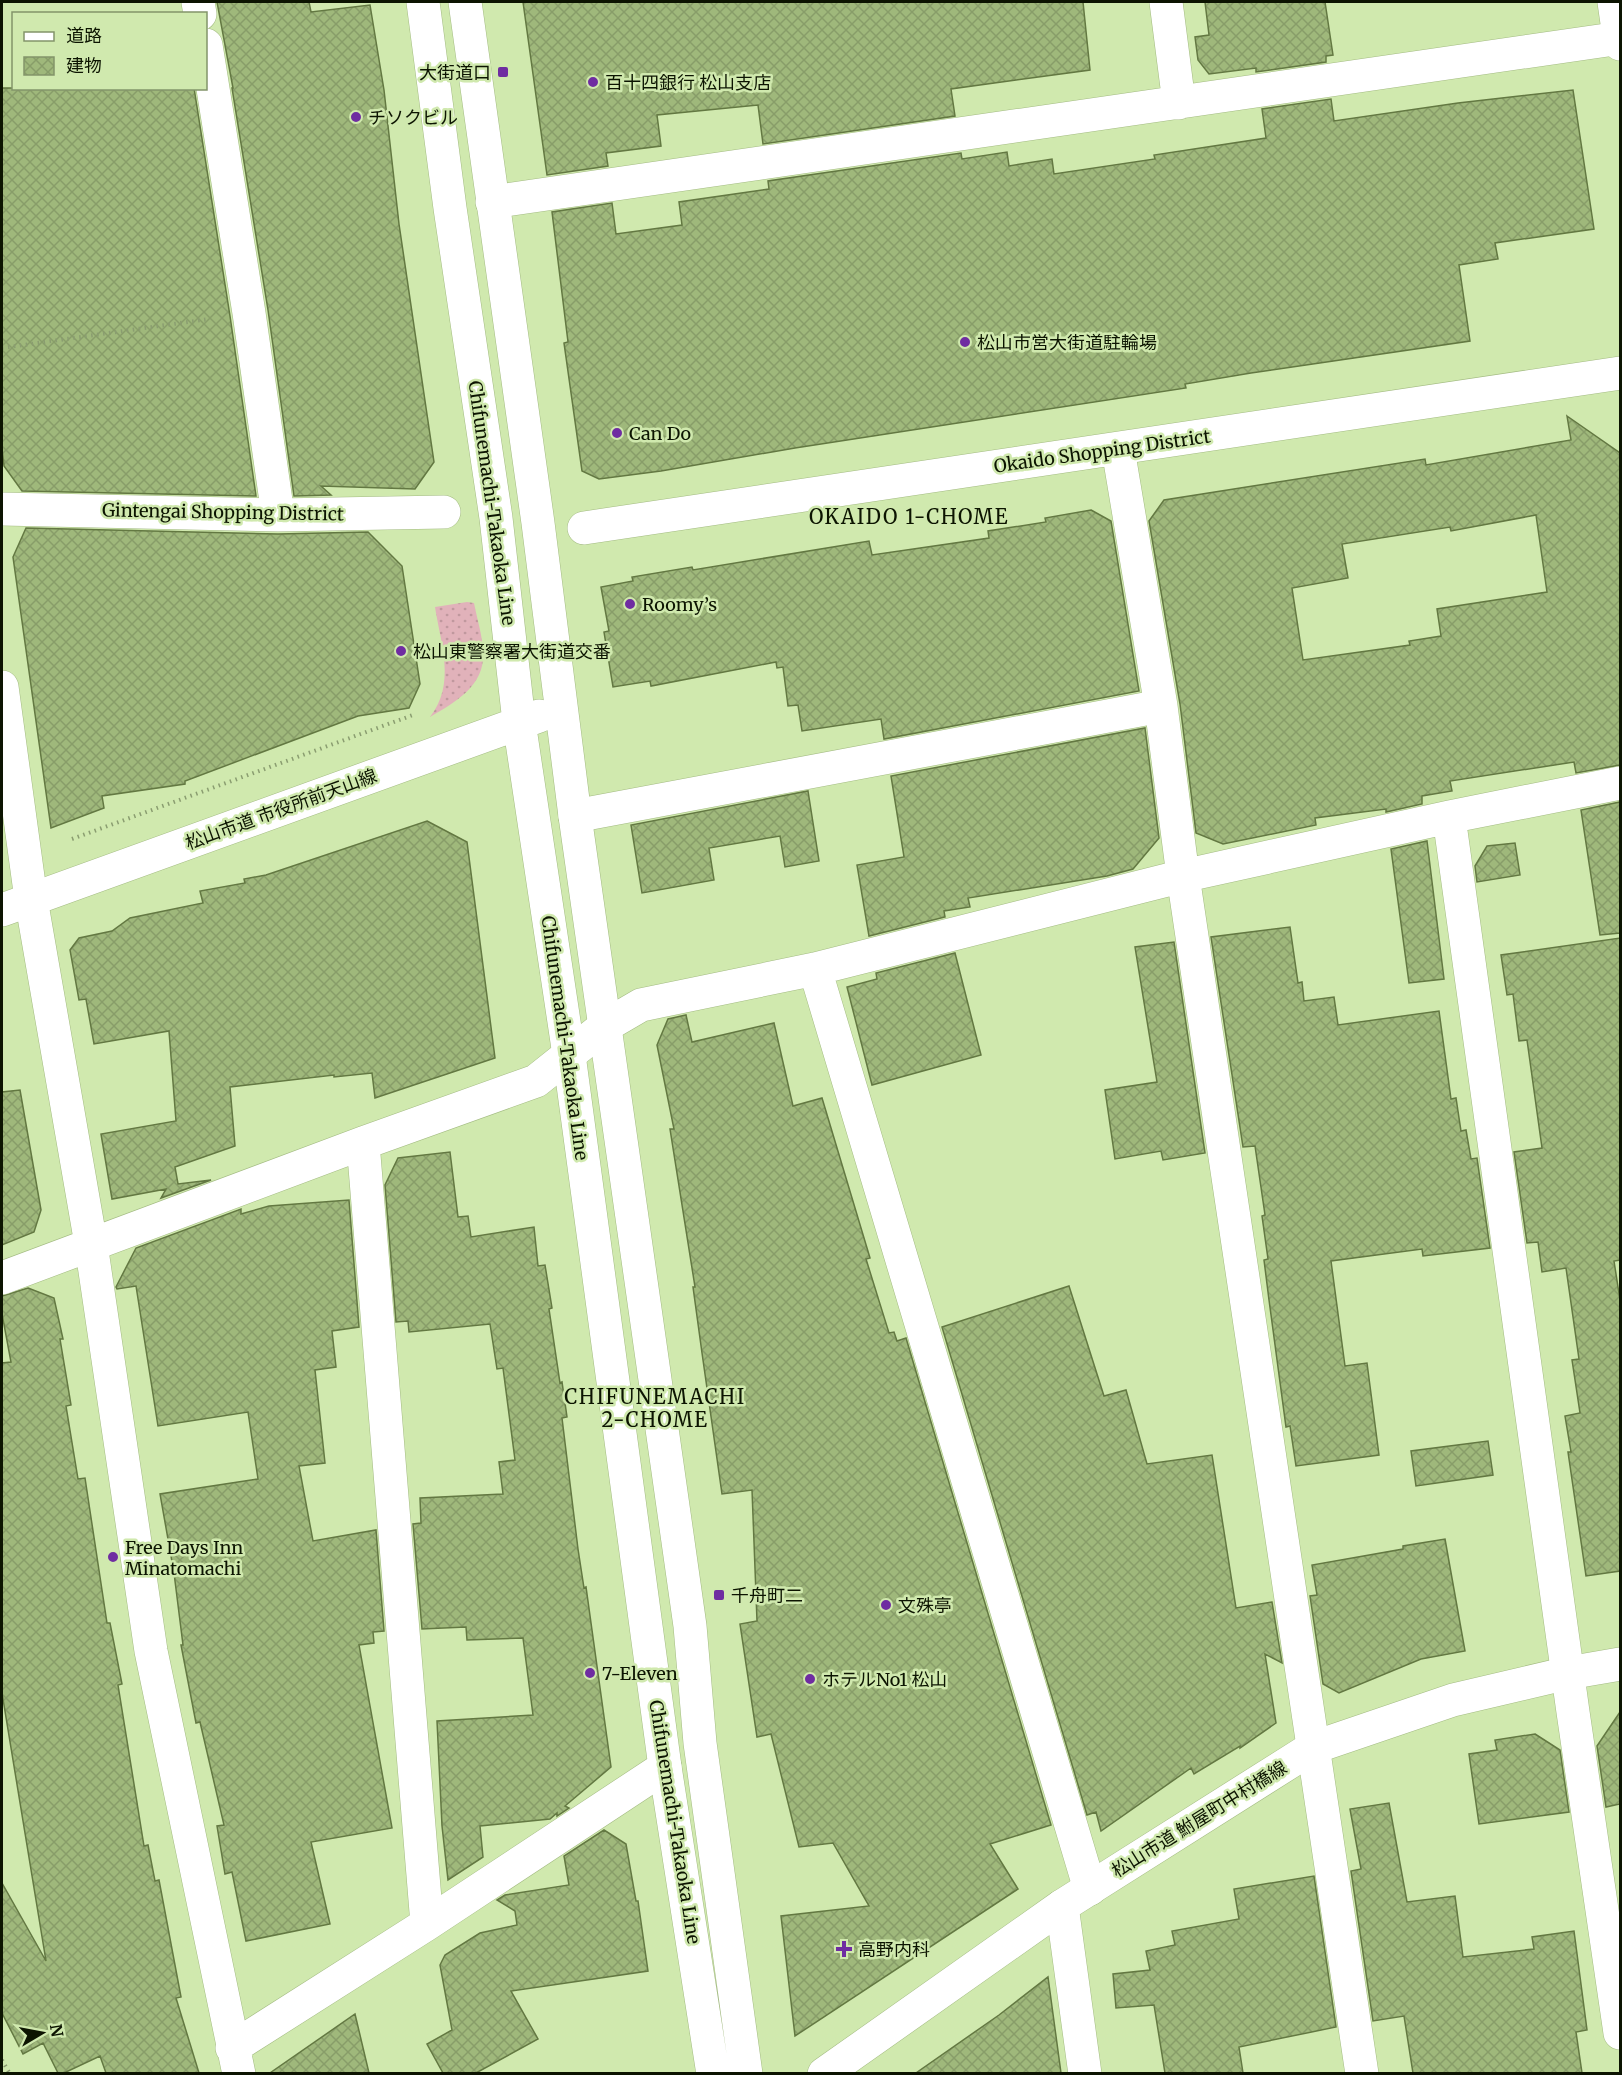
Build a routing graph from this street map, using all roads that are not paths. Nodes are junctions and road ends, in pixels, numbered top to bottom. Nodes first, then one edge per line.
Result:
1 (423, 2) edge
2 (465, 2) edge
3 (1166, 2) edge
4 (1614, 2) edge
5 (1620, 40) edge
6 (207, 51) edge
7 (1179, 103) junction
8 (492, 202) junction
9 (450, 208) junction
10 (1620, 373) edge
11 (1118, 449) junction
12 (277, 502) junction
13 (2, 509) edge
14 (444, 512) dead end
15 (584, 528) dead end
16 (2, 687) edge
17 (1161, 706) junction
18 (560, 708) junction
19 (519, 722) junction
20 (1620, 783) edge
21 (575, 816) junction
22 (1449, 817) junction
23 (533, 822) junction
24 (1184, 876) junction
25 (16, 905) edge
26 (815, 969) junction
27 (605, 1026) junction
28 (569, 1055) junction
29 (363, 1143) junction
30 (91, 1245) junction
31 (2, 1278) edge
32 (1620, 1664) edge
33 (1568, 1672) junction
34 (700, 1743) junction
35 (1312, 1748) junction
36 (665, 1767) junction
37 (1090, 1888) junction
38 (1062, 1906) junction
39 (427, 1923) junction
40 (1620, 2033) edge
41 (236, 2061) edge
42 (713, 2073) edge
43 (746, 2073) edge
44 (824, 2073) edge
45 (1085, 2073) edge
46 (1362, 2073) edge

1 - 9 street, Chifunemachi-Takaoka Line
2 - 8 street, Chifunemachi-Takaoka Line
3 - 7 street
4 - 5 street
5 - 7 street
6 - 12 street
7 - 8 street
8 - 9 street
8 - 18 street, Chifunemachi-Takaoka Line
9 - 19 street, Chifunemachi-Takaoka Line
10 - 11 street, Okaido Shopping District
11 - 15 street, Okaido Shopping District
11 - 17 street
12 - 13 street, Gintengai Shopping District
12 - 14 street, Gintengai Shopping District
16 - 25 street
17 - 21 street
17 - 24 street
18 - 19 street, 松山市道 市役所前天山線
18 - 21 street, Chifunemachi-Takaoka Line
19 - 23 street, Chifunemachi-Takaoka Line
19 - 25 street, 松山市道 市役所前天山線
20 - 22 street
21 - 23 street
21 - 27 street, Chifunemachi-Takaoka Line
22 - 24 street
22 - 33 street
23 - 28 street, Chifunemachi-Takaoka Line
24 - 26 street
24 - 35 street
25 - 30 street
26 - 27 street
26 - 37 street
27 - 28 street
27 - 34 street, Chifunemachi-Takaoka Line
28 - 29 street
28 - 36 street, Chifunemachi-Takaoka Line
29 - 30 street
29 - 39 street
30 - 31 street
30 - 41 street
32 - 33 street, 松山市道 鮒屋町中村橋線
33 - 35 street, 松山市道 鮒屋町中村橋線
33 - 40 street
34 - 36 street
34 - 43 street, Chifunemachi-Takaoka Line
35 - 37 street, 松山市道 鮒屋町中村橋線
35 - 46 street
36 - 39 street
36 - 42 street, Chifunemachi-Takaoka Line
37 - 38 street, 松山市道 鮒屋町中村橋線
38 - 44 street, 松山市道 鮒屋町中村橋線
38 - 45 street
39 - 41 street

